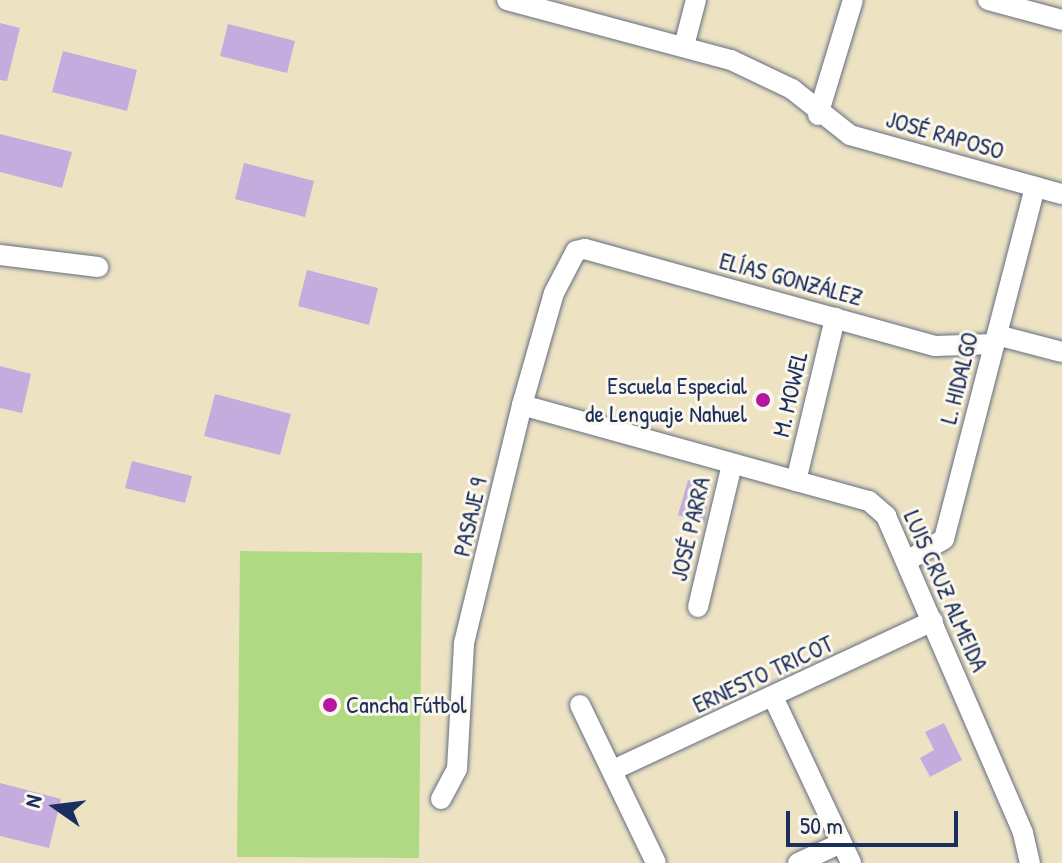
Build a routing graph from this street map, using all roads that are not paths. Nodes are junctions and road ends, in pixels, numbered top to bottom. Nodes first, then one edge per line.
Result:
1 (507, 0) edge
2 (696, 0) edge
3 (853, 0) edge
4 (988, 0) edge
5 (1062, 20) edge
6 (684, 46) junction
7 (818, 115) junction
8 (1035, 187) junction
9 (1062, 194) edge
10 (576, 251) joint
11 (0, 255) edge
12 (98, 267) dead end
13 (835, 318) junction
14 (995, 339) junction
15 (1062, 352) edge
16 (522, 405) junction
17 (732, 464) junction
18 (796, 481) junction
19 (907, 561) junction
20 (698, 607) dead end
21 (933, 621) junction
22 (774, 699) junction
23 (580, 705) dead end
24 (613, 770) junction
25 (441, 799) dead end
26 (841, 843) junction
27 (656, 863) edge
28 (798, 863) edge
29 (851, 863) edge
30 (1030, 863) edge

1 - 6 street, JOSÉ RAPOSO
2 - 6 street
3 - 7 street
4 - 5 street
6 - 7 street, JOSÉ RAPOSO
7 - 8 street, JOSÉ RAPOSO
8 - 9 street, JOSÉ RAPOSO
8 - 14 street, L. HIDALGO
10 - 13 street, ELÍAS GONZÁLEZ
10 - 16 street, PASAJE 9
11 - 12 street
13 - 14 street, ELÍAS GONZÁLEZ
13 - 18 street, M. MOWEL
14 - 15 street, ELÍAS GONZÁLEZ
14 - 19 street, L. HIDALGO
16 - 17 street, LUIS CRUZ ALMEIDA
16 - 25 street, PASAJE 9
17 - 18 street, LUIS CRUZ ALMEIDA
17 - 20 street, JOSÉ PARRA
18 - 19 street, LUIS CRUZ ALMEIDA
19 - 21 street, LUIS CRUZ ALMEIDA
21 - 22 street, ERNESTO TRICOT
21 - 30 street, LUIS CRUZ ALMEIDA
22 - 24 street, ERNESTO TRICOT
22 - 26 street
23 - 24 street
24 - 27 street
26 - 28 street
26 - 29 street

